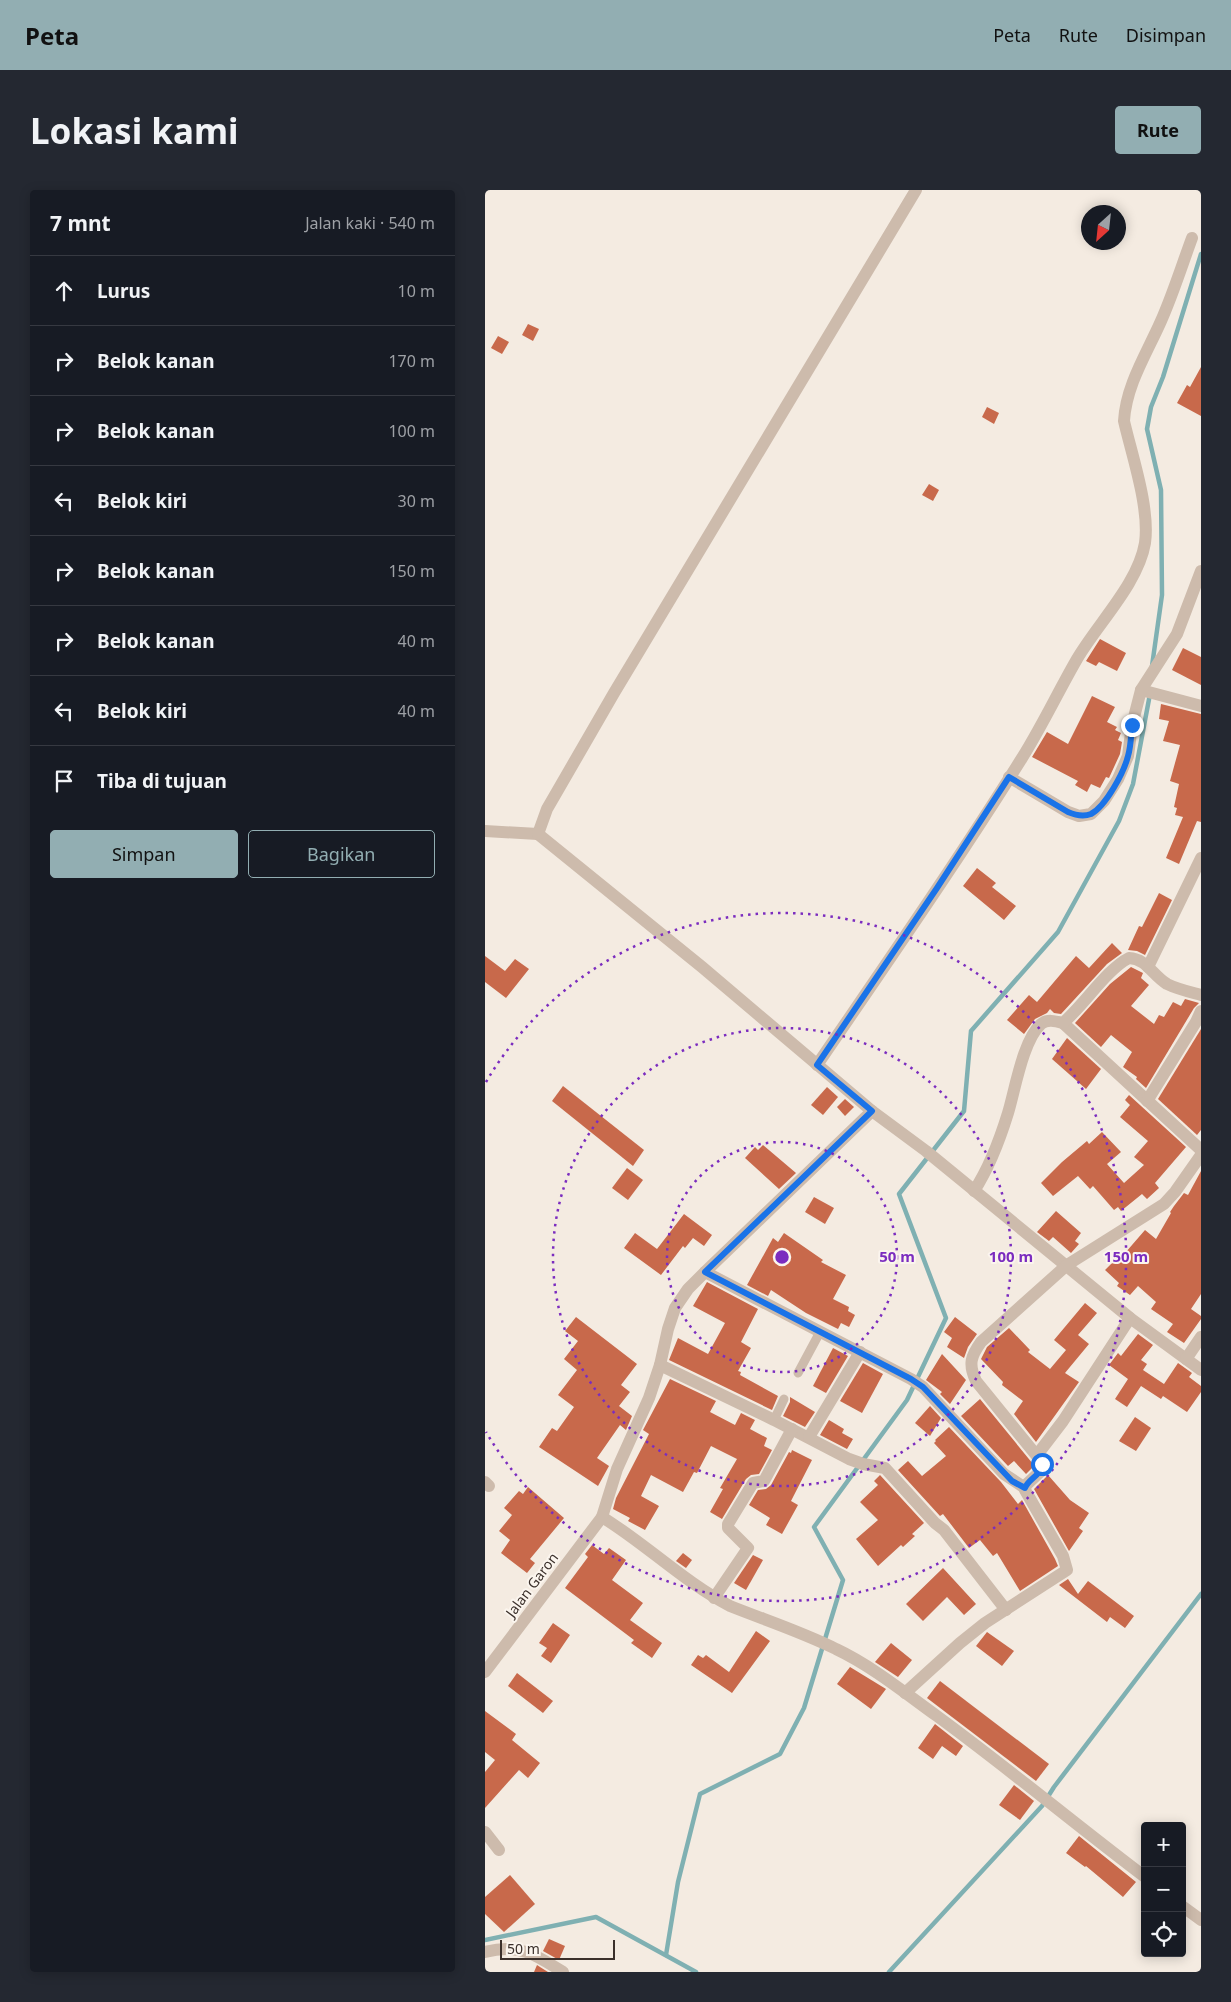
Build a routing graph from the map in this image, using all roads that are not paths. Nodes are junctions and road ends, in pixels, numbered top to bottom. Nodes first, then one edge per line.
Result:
1 (916, 190) edge
2 (1192, 238) dead end
3 (1201, 571) edge
4 (1141, 690) junction
5 (1201, 706) edge
6 (1009, 777) junction
7 (485, 830) edge
8 (539, 834) junction
9 (1201, 858) edge
10 (1149, 967) junction
11 (1201, 995) edge
12 (1201, 1010) edge
13 (1063, 1022) junction
14 (817, 1065) junction
15 (1147, 1101) junction
16 (872, 1111) junction
17 (1201, 1150) edge
18 (1201, 1156) edge
19 (974, 1191) junction
20 (1067, 1265) junction
21 (705, 1272) junction
22 (1130, 1318) junction
23 (820, 1332) junction
24 (1201, 1337) edge
25 (860, 1352) junction
26 (1186, 1359) junction
27 (661, 1365) junction
28 (1201, 1370) edge
29 (798, 1373) dead end
30 (784, 1400) dead end
31 (774, 1420) junction
32 (792, 1429) junction
33 (809, 1438) junction
34 (1037, 1455) junction
35 (1025, 1488) junction
36 (602, 1516) junction
37 (714, 1598) junction
38 (1006, 1610) junction
39 (488, 1663) edge
40 (905, 1693) junction
41 (485, 1832) edge
42 (499, 1850) dead end
43 (1141, 1874) edge
44 (1186, 1909) edge
45 (1201, 1920) edge
46 (485, 1952) edge
47 (563, 1972) edge

1 - 8 street
2 - 6 street
3 - 4 street
4 - 5 street
4 - 6 street
6 - 14 street
7 - 8 street
8 - 14 street
9 - 10 street
10 - 11 street
10 - 13 street
12 - 15 street
13 - 15 street
13 - 19 street
14 - 16 street
15 - 17 street
16 - 19 street
16 - 21 street, Jalan Garon
18 - 20 street
19 - 20 street
20 - 22 street
20 - 34 street
21 - 23 street
21 - 27 street, Jalan Garon
22 - 26 street
22 - 34 street
23 - 25 street
23 - 29 lane
24 - 26 street
25 - 33 street
25 - 35 street
26 - 28 street
27 - 31 street
27 - 36 street, Jalan Garon
30 - 31 lane
31 - 32 street
32 - 33 street
32 - 37 street
33 - 38 street
34 - 35 street
35 - 38 street
36 - 37 street
36 - 39 street, Jalan Garon
37 - 40 street
38 - 40 street
40 - 43 street
41 - 42 street
44 - 45 street
46 - 47 street

